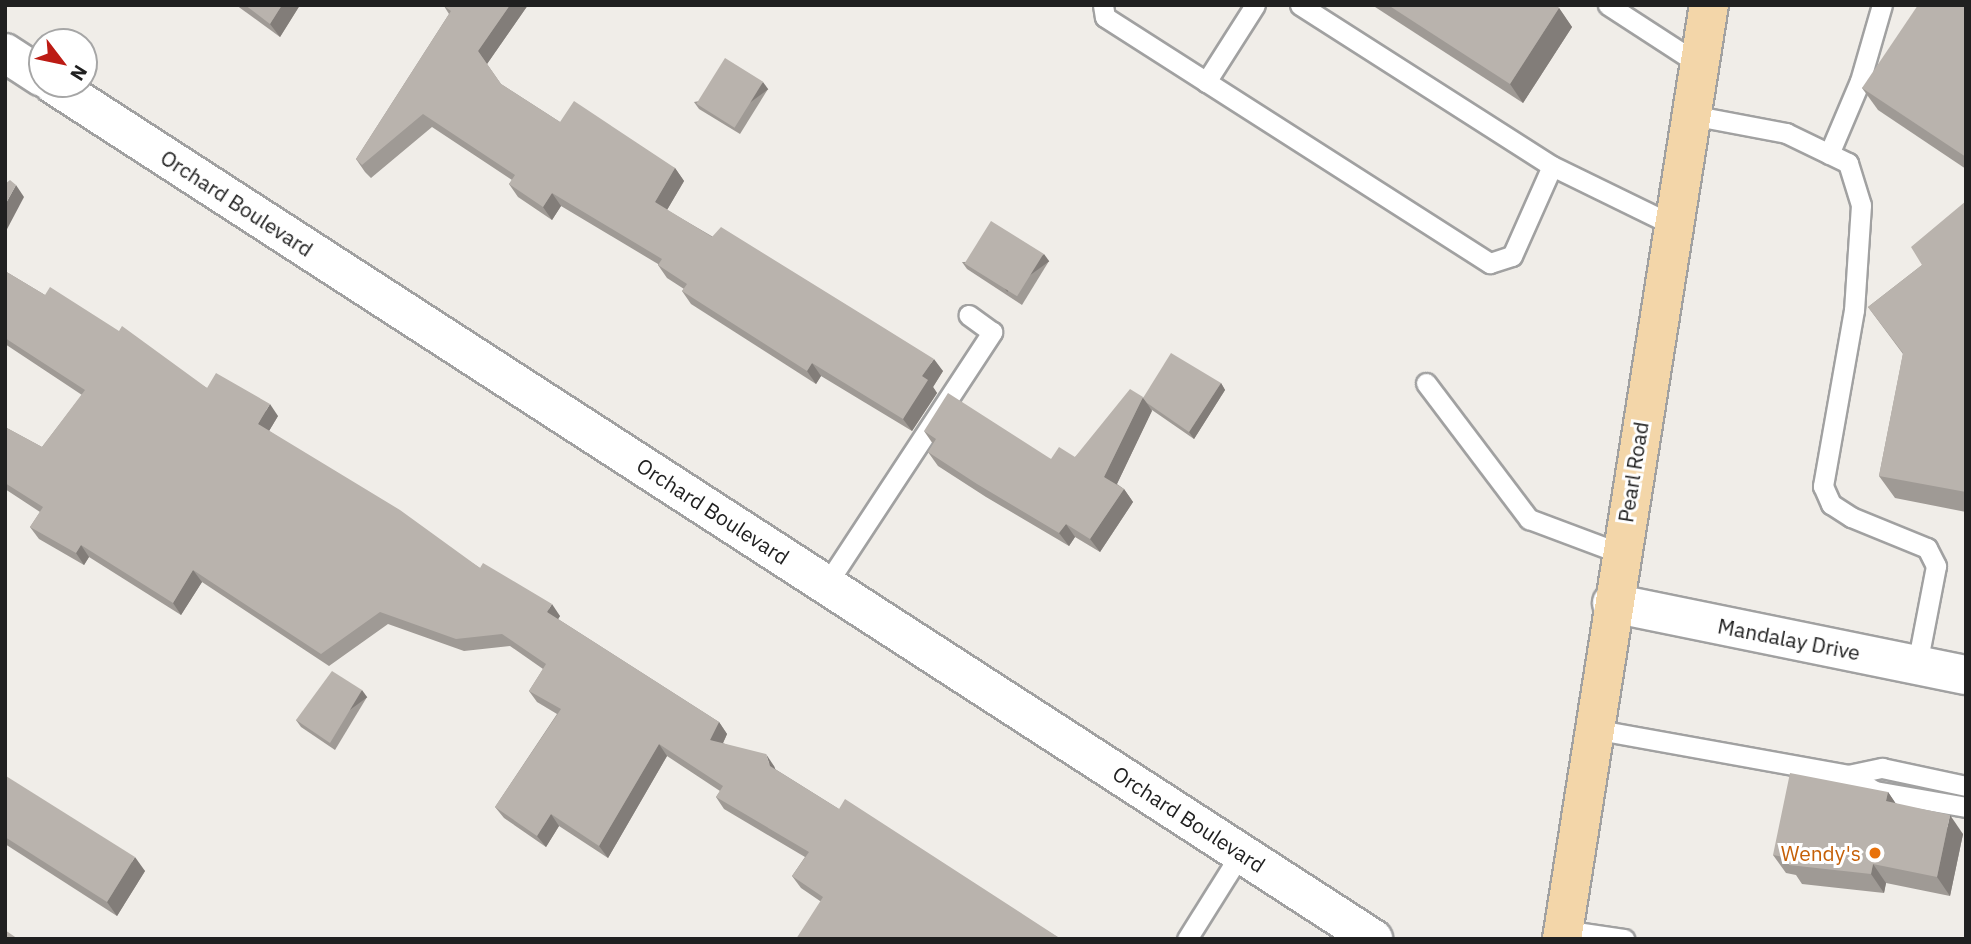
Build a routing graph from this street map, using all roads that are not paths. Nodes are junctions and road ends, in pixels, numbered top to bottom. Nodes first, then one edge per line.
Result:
1 (1103, 5) edge
2 (1255, 5) edge
3 (1300, 5) edge
4 (1608, 5) edge
5 (1709, 5) edge
6 (1882, 5) edge
7 (5, 53) edge
8 (1699, 64) junction
9 (28, 68) edge
10 (1206, 82) junction
11 (75, 98) edge
12 (1691, 115) junction
13 (1829, 153) junction
14 (1552, 166) junction
15 (1674, 225) junction
16 (969, 315) dead end
17 (1426, 383) dead end
18 (1620, 554) junction
19 (826, 585) junction
20 (1612, 603) junction
21 (1917, 665) junction
22 (1966, 675) edge
23 (1593, 729) junction
24 (1848, 775) junction
25 (1966, 786) edge
26 (1966, 807) edge
27 (1241, 853) junction
28 (1563, 934) edge
29 (1187, 939) edge
30 (1373, 939) edge
31 (1624, 939) edge

1 - 10 lane
2 - 10 lane
3 - 14 lane
4 - 8 lane
5 - 8 main road, Pearl Road
6 - 13 lane
7 - 9 street
8 - 12 main road, Pearl Road
10 - 14 lane
11 - 19 street, Orchard Boulevard
12 - 13 lane
12 - 15 main road, Pearl Road
13 - 21 lane
14 - 15 lane
15 - 18 main road, Pearl Road
16 - 19 lane
17 - 18 lane
18 - 20 main road, Pearl Road
19 - 27 street, Orchard Boulevard
20 - 21 street, Mandalay Drive
20 - 23 main road, Pearl Road
21 - 22 street, Mandalay Drive
23 - 24 lane
23 - 28 main road, Pearl Road
24 - 25 lane
24 - 26 lane
27 - 29 lane
27 - 30 street, Orchard Boulevard
28 - 31 lane

